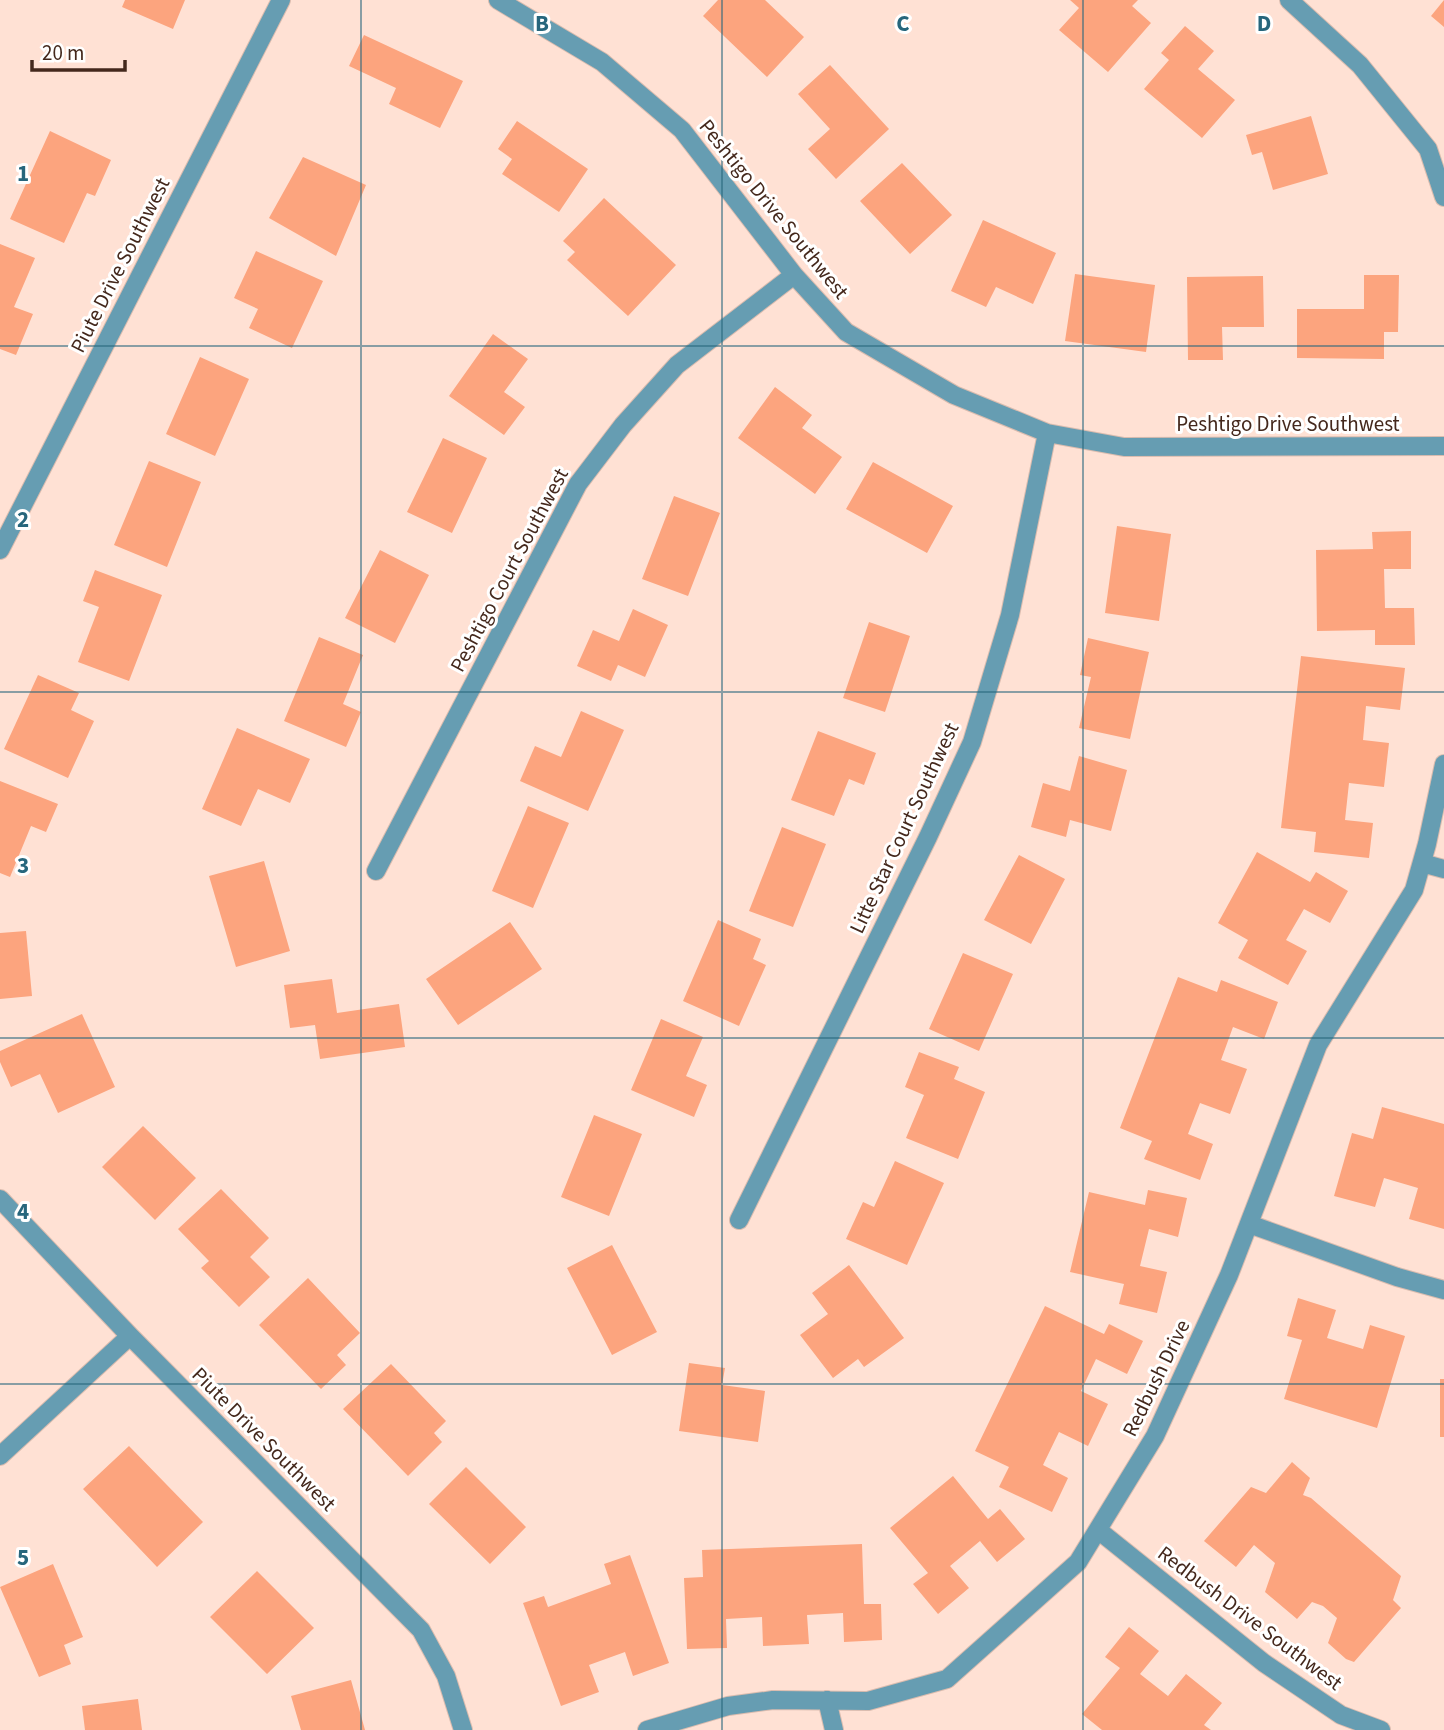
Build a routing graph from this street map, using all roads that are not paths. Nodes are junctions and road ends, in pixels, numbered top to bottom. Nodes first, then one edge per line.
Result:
1 (281, 0) edge
2 (498, 0) edge
3 (1289, 0) edge
4 (1444, 197) edge
5 (794, 275) junction
6 (1047, 433) junction
7 (1444, 446) edge
8 (0, 550) edge
9 (1444, 764) edge
10 (1422, 863) junction
11 (1444, 869) edge
12 (376, 871) dead end
13 (0, 1199) edge
14 (739, 1220) dead end
15 (1249, 1224) junction
16 (1444, 1290) edge
17 (130, 1336) junction
18 (0, 1456) edge
19 (1098, 1530) junction
20 (827, 1700) junction
21 (463, 1730) edge
22 (647, 1730) edge
23 (834, 1730) edge
24 (1381, 1730) edge

1 - 8 street, Piute Drive Southwest
2 - 5 street, Peshtigo Drive Southwest
3 - 4 street
5 - 6 street, Peshtigo Drive Southwest
5 - 12 street, Peshtigo Court Southwest
6 - 7 street, Peshtigo Drive Southwest
6 - 14 street, Litte Star Court Southwest
9 - 10 street, Redbush Drive
10 - 11 street
10 - 15 street, Redbush Drive
13 - 17 street, Piute Drive Southwest
15 - 16 street
15 - 19 street, Redbush Drive
17 - 18 street
17 - 21 street, Piute Drive Southwest
19 - 20 street, Redbush Drive
19 - 24 street, Redbush Drive Southwest
20 - 22 street, Redbush Drive
20 - 23 street

